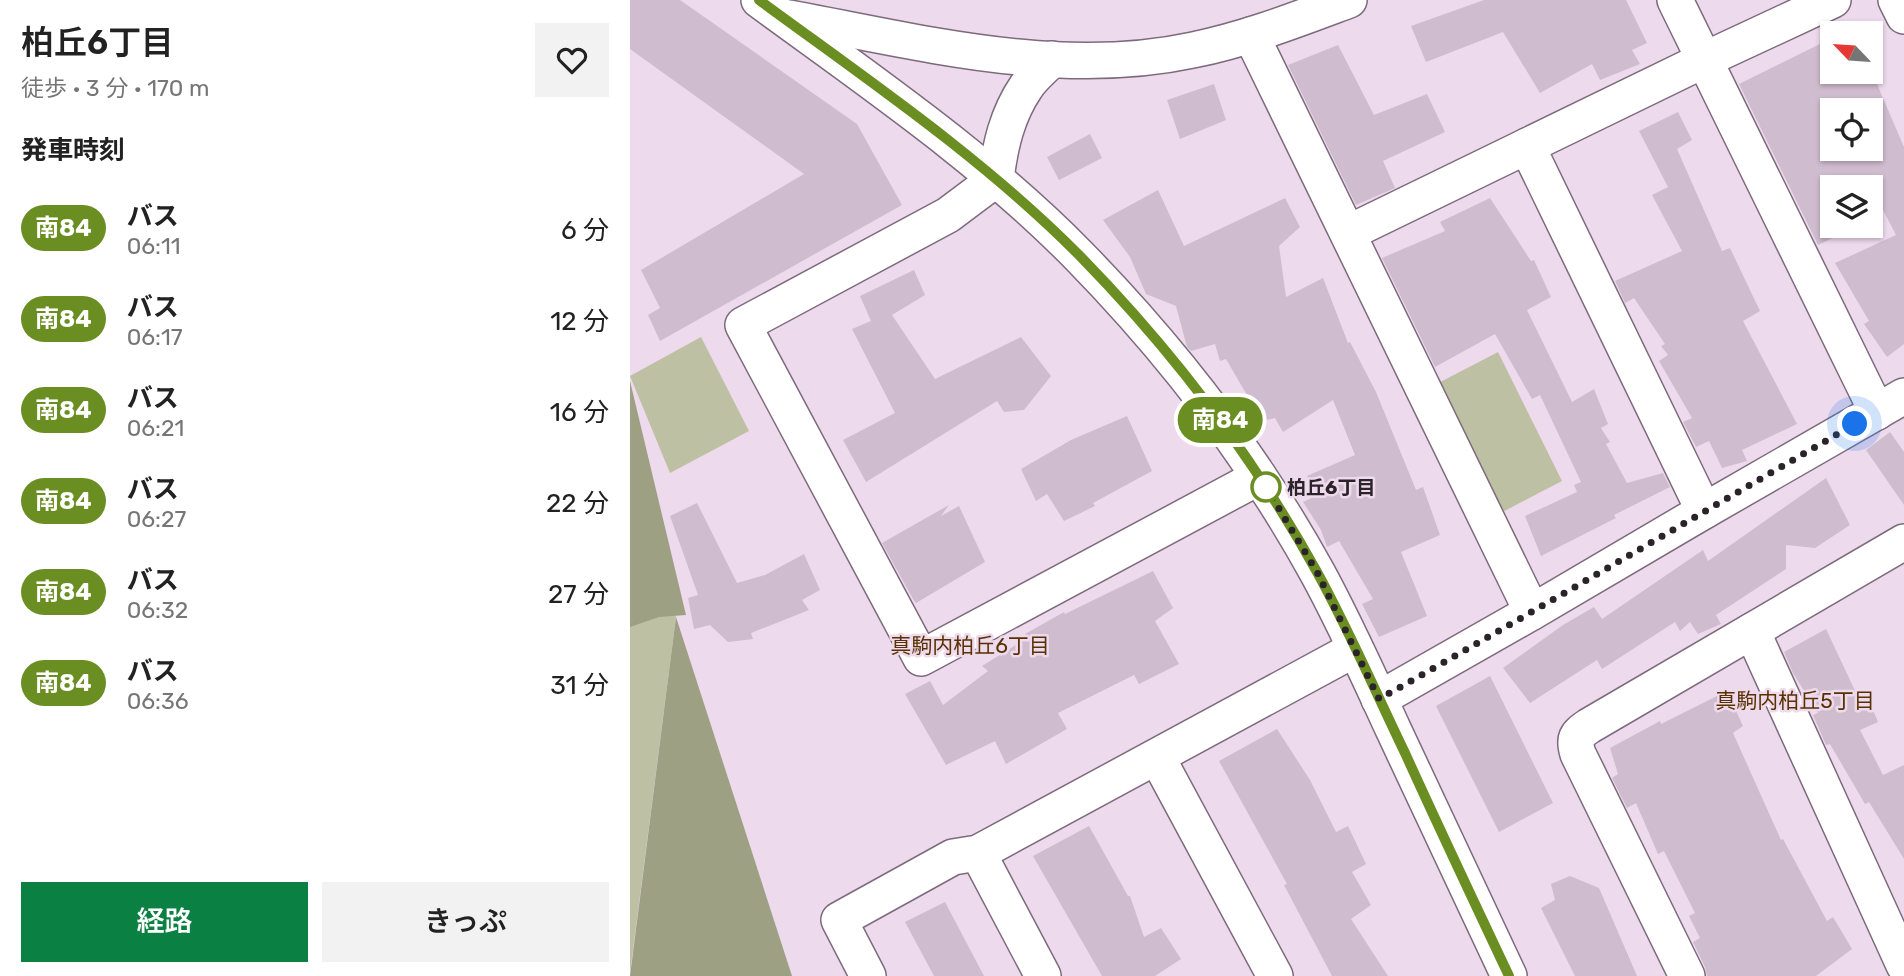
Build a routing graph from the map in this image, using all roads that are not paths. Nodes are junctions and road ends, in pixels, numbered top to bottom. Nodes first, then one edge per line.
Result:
1 (1349, 0) edge
2 (1675, 0) edge
3 (1833, 0) edge
4 (1896, 0) edge
5 (770, 8) edge
6 (1904, 16) edge
7 (1251, 35) junction
8 (1052, 59) junction
9 (1704, 60) junction
10 (1527, 146) junction
11 (996, 179) junction
12 (1348, 233) junction
13 (1890, 404) edge
14 (1259, 477) junction
15 (1704, 511) junction
16 (1904, 542) edge
17 (1532, 612) junction
18 (1752, 631) junction
19 (1355, 649) junction
20 (1379, 699) junction
21 (1157, 757) junction
22 (978, 853) junction
23 (1904, 965) edge
24 (868, 976) edge
25 (1043, 976) edge
26 (1275, 976) edge
27 (1509, 976) edge
28 (1687, 976) edge

1 - 7 street
2 - 9 street
3 - 9 street
4 - 6 street
5 - 8 street
5 - 11 street
7 - 8 street
7 - 12 street
8 - 11 street
9 - 10 street
9 - 13 street
10 - 12 street
10 - 15 street
11 - 14 street
11 - 14 street
12 - 17 street
13 - 15 street
14 - 19 street
15 - 17 street
16 - 18 street
17 - 20 street
18 - 23 street
18 - 28 street
19 - 20 street
19 - 21 street
20 - 27 street
21 - 22 street
21 - 26 street
22 - 24 street
22 - 25 street

